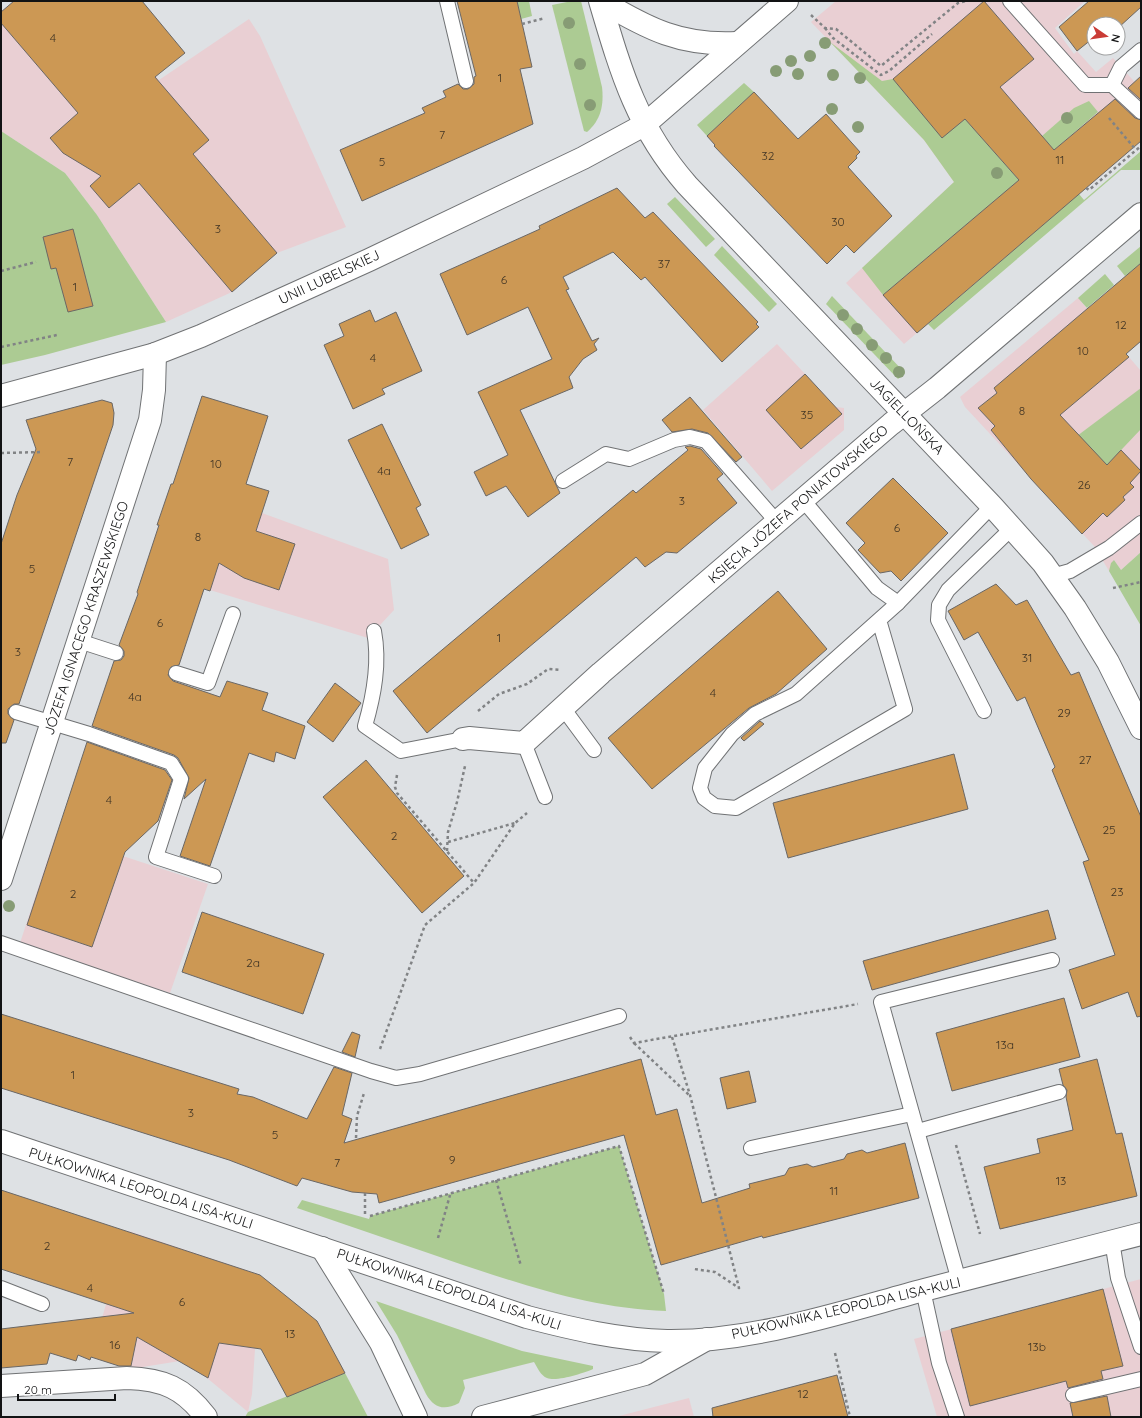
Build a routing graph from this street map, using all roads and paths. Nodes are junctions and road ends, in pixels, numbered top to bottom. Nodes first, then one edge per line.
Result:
1 (447, 1) edge
2 (601, 1) edge
3 (786, 1) edge
4 (966, 1) edge
5 (1010, 1) edge
6 (810, 14) dead end
7 (545, 18) dead end
8 (522, 24) dead end
9 (825, 28) junction
10 (932, 34) dead end
11 (737, 43) junction
12 (1141, 50) edge
13 (466, 81) dead end
14 (1112, 85) junction
15 (1141, 112) edge
16 (644, 125) junction
17 (1141, 146) edge
18 (1086, 188) dead end
19 (1141, 214) edge
20 (36, 262) dead end
21 (1, 271) edge
22 (57, 335) dead end
23 (1, 347) edge
24 (155, 354) junction
25 (1, 396) edge
26 (905, 414) junction
27 (42, 452) dead end
28 (1, 453) edge
29 (563, 481) dead end
30 (803, 500) junction
31 (992, 506) junction
32 (777, 522) junction
33 (1141, 523) edge
34 (1012, 528) junction
35 (1052, 576) junction
36 (1141, 582) edge
37 (1113, 588) dead end
38 (898, 603) junction
39 (233, 614) dead end
40 (879, 620) junction
41 (374, 631) dead end
42 (79, 641) junction
43 (116, 653) dead end
44 (176, 673) dead end
45 (601, 673) junction
46 (563, 708) junction
47 (984, 711) dead end
48 (16, 712) dead end
49 (52, 723) junction
50 (1141, 728) edge
51 (466, 738) junction
52 (524, 743) junction
53 (594, 750) dead end
54 (401, 751) junction
55 (545, 797) joint
56 (515, 823) junction
57 (448, 842) junction
58 (447, 852) junction
59 (214, 876) dead end
60 (1, 879) edge
61 (474, 883) junction
62 (1, 943) edge
63 (1052, 960) dead end
64 (881, 1002) junction
65 (619, 1016) joint
66 (672, 1037) junction
67 (634, 1043) junction
68 (372, 1071) junction
69 (1059, 1092) dead end
70 (690, 1095) junction
71 (912, 1114) junction
72 (950, 1122) junction
73 (918, 1130) junction
74 (356, 1138) dead end
75 (1, 1141) edge
76 (751, 1148) dead end
77 (496, 1180) junction
78 (365, 1193) dead end
79 (450, 1194) junction
80 (365, 1214) dead end
81 (370, 1216) dead end
82 (980, 1234) dead end
83 (1141, 1234) edge
84 (438, 1238) dead end
85 (1112, 1241) junction
86 (322, 1248) junction
87 (521, 1266) dead end
88 (694, 1269) dead end
89 (959, 1281) junction
90 (1, 1288) edge
91 (923, 1290) junction
92 (664, 1294) dead end
93 (42, 1304) dead end
94 (707, 1339) junction
95 (1141, 1347) edge
96 (835, 1353) dead end
97 (1141, 1379) edge
98 (1, 1386) edge
99 (1073, 1395) dead end
100 (206, 1417) edge
101 (416, 1417) edge
102 (483, 1417) edge
103 (850, 1417) edge
104 (957, 1417) edge

1 - 13 lane
2 - 11 street
2 - 16 street, JAGIELLOŃSKA
3 - 11 street, UNII LUBELSKIEJ
4 - 9 path
5 - 14 lane
6 - 9 path
7 - 8 path
9 - 10 path
11 - 16 street, UNII LUBELSKIEJ
12 - 14 lane
14 - 15 lane
16 - 24 street, UNII LUBELSKIEJ
16 - 26 street, JAGIELLOŃSKA
17 - 18 path
19 - 26 street, KSIĘCIA JÓZEFA PONIATOWSKIEGO
20 - 21 path
22 - 23 path
24 - 25 street, UNII LUBELSKIEJ
24 - 42 street, JÓZEFA IGNACEGO KRASZEWSKIEGO
26 - 30 street, KSIĘCIA JÓZEFA PONIATOWSKIEGO
26 - 31 street, JAGIELLOŃSKA
27 - 28 path
29 - 32 lane
30 - 32 street, KSIĘCIA JÓZEFA PONIATOWSKIEGO
30 - 38 lane
31 - 34 street, JAGIELLOŃSKA
31 - 38 lane
32 - 45 street, KSIĘCIA JÓZEFA PONIATOWSKIEGO
33 - 35 lane
34 - 35 street, JAGIELLOŃSKA
34 - 47 lane
35 - 50 street, JAGIELLOŃSKA
36 - 37 path
38 - 40 lane
39 - 44 lane
40 - 40 lane
41 - 54 lane
42 - 43 lane
42 - 49 street, JÓZEFA IGNACEGO KRASZEWSKIEGO
45 - 46 street, KSIĘCIA JÓZEFA PONIATOWSKIEGO
45 - 51 path
46 - 52 street, KSIĘCIA JÓZEFA PONIATOWSKIEGO
46 - 53 lane
48 - 49 lane
49 - 59 lane
49 - 60 street, JÓZEFA IGNACEGO KRASZEWSKIEGO
51 - 52 street
51 - 54 lane
51 - 57 path
52 - 55 lane
54 - 58 path
55 - 56 path
56 - 57 path
56 - 61 path
57 - 58 path
58 - 61 path
61 - 68 path
62 - 68 lane
63 - 64 lane
64 - 66 path
64 - 71 lane
65 - 67 path
65 - 68 lane
66 - 67 path
66 - 70 path
67 - 70 path
68 - 74 path
69 - 72 lane
70 - 88 path
71 - 73 lane
71 - 76 lane
72 - 73 lane
72 - 82 path
73 - 89 lane
75 - 86 street, PUŁKOWNIKA LEOPOLDA LISA-KULI
77 - 79 path
77 - 87 path
77 - 92 path
78 - 80 path
79 - 81 path
79 - 84 path
83 - 85 street, PUŁKOWNIKA LEOPOLDA LISA-KULI
85 - 89 street, PUŁKOWNIKA LEOPOLDA LISA-KULI
85 - 95 lane
86 - 94 street, PUŁKOWNIKA LEOPOLDA LISA-KULI
86 - 101 street
89 - 91 street, PUŁKOWNIKA LEOPOLDA LISA-KULI
90 - 93 lane
91 - 94 street, PUŁKOWNIKA LEOPOLDA LISA-KULI
91 - 104 lane
94 - 102 street
96 - 103 path
97 - 99 lane
98 - 100 street

